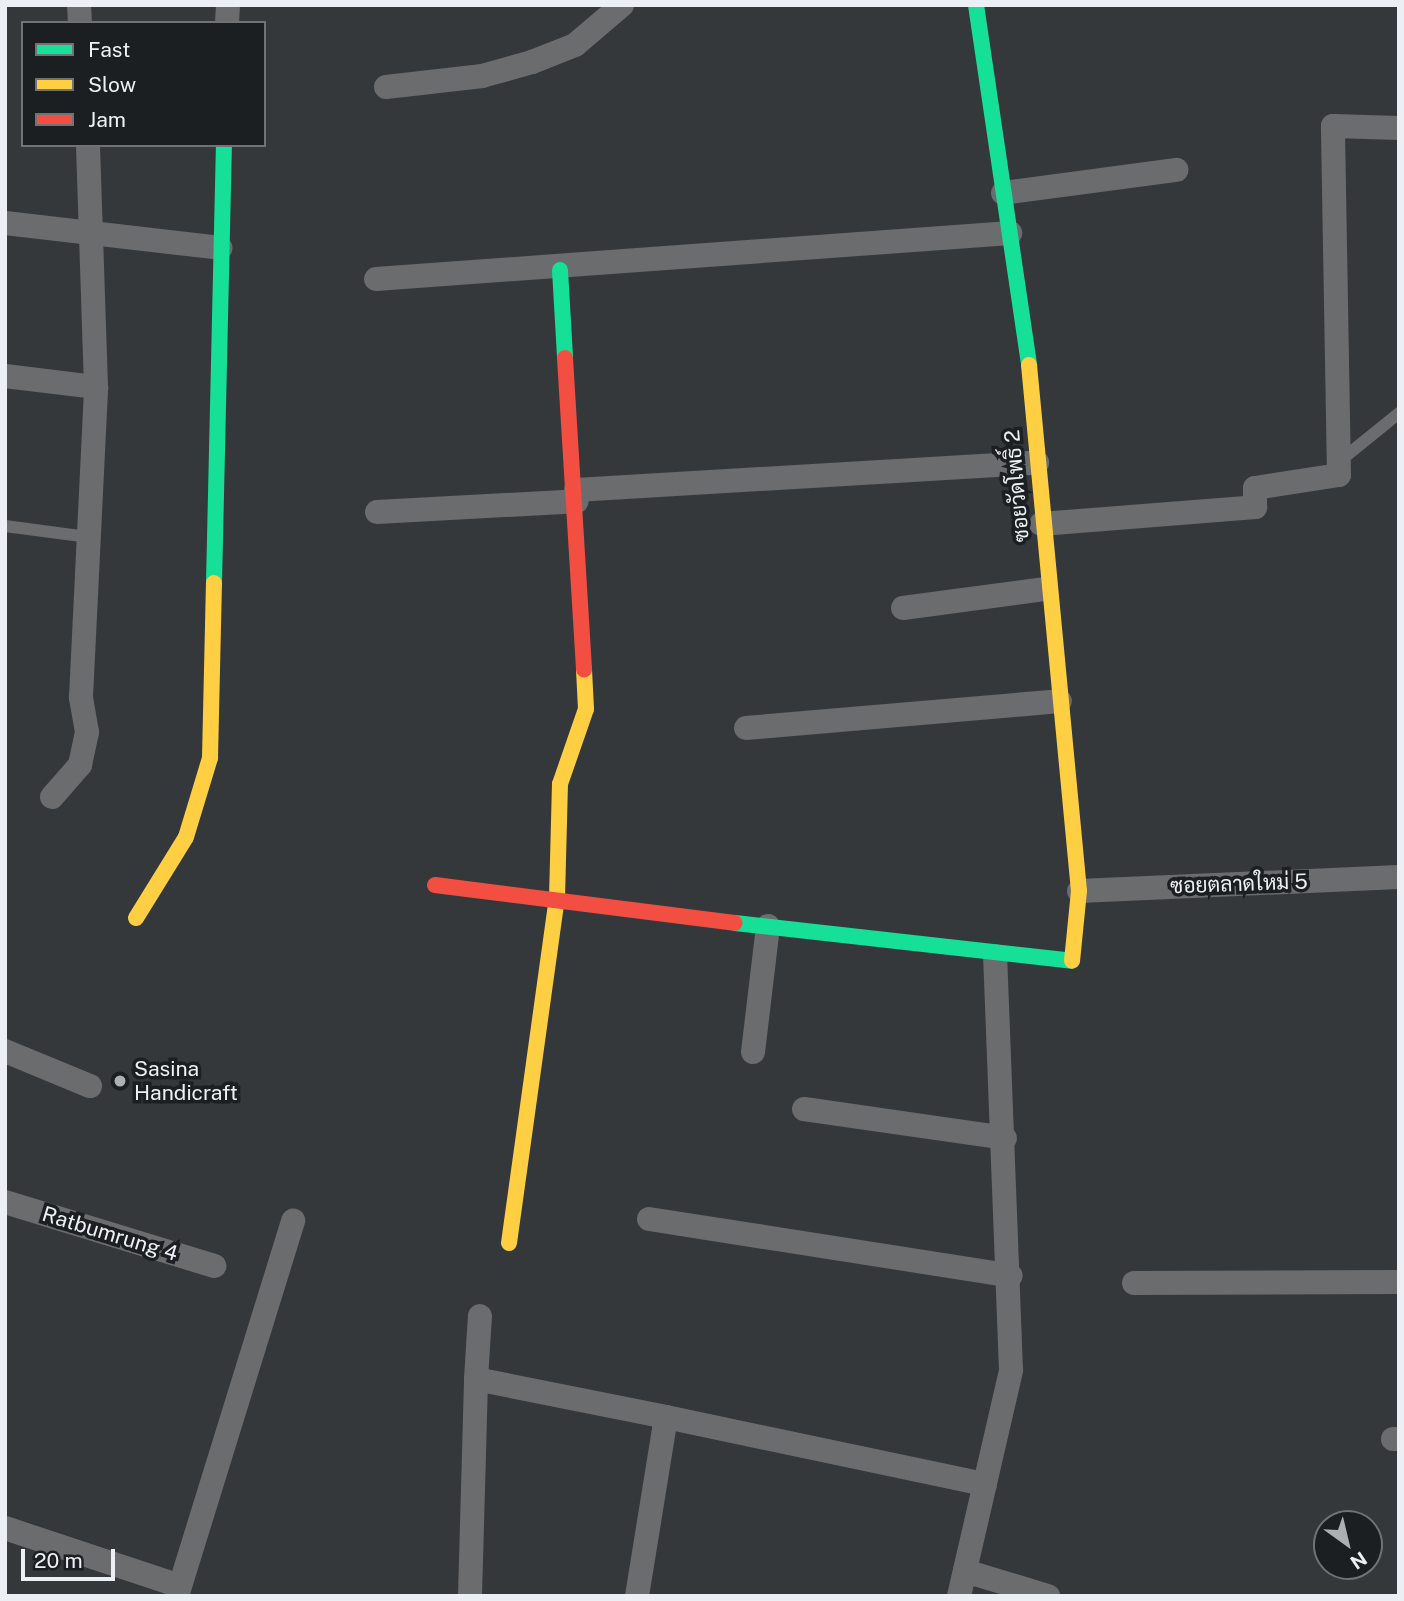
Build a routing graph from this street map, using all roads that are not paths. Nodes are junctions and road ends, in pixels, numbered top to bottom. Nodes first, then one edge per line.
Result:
1 (622, 5) edge
2 (976, 5) edge
3 (590, 16) edge
4 (386, 87) dead end
5 (1399, 128) edge
6 (88, 147) edge
7 (224, 147) edge
8 (1176, 170) dead end
9 (1003, 193) junction
10 (5, 223) edge
11 (1010, 233) junction
12 (94, 236) junction
13 (221, 248) junction
14 (561, 270) junction
15 (376, 279) dead end
16 (5, 376) edge
17 (96, 387) junction
18 (1399, 413) edge
19 (1341, 460) junction
20 (1037, 463) junction
21 (577, 495) junction
22 (377, 512) dead end
23 (1041, 524) junction
24 (5, 526) edge
25 (89, 537) junction
26 (1046, 589) junction
27 (903, 608) dead end
28 (1060, 701) junction
29 (746, 728) dead end
30 (52, 797) dead end
31 (1399, 877) edge
32 (435, 885) dead end
33 (1079, 891) junction
34 (557, 898) junction
35 (136, 918) dead end
36 (768, 926) junction
37 (995, 956) junction
38 (5, 1052) edge
39 (753, 1052) dead end
40 (90, 1086) dead end
41 (804, 1109) dead end
42 (1004, 1138) junction
43 (5, 1202) edge
44 (649, 1219) dead end
45 (293, 1221) dead end
46 (509, 1243) dead end
47 (214, 1266) dead end
48 (1012, 1276) junction
49 (1399, 1282) edge
50 (1133, 1283) dead end
51 (480, 1316) dead end
52 (476, 1379) junction
53 (666, 1417) junction
54 (985, 1483) junction
55 (5, 1528) edge
56 (965, 1571) junction
57 (178, 1591) edge
58 (470, 1596) edge
59 (637, 1596) edge
60 (959, 1596) edge
61 (1048, 1596) edge

1 - 3 street
2 - 9 street, ซอยวัดโพธิ์ 2
3 - 4 street
5 - 19 street
6 - 12 street
7 - 13 street
8 - 9 street
9 - 11 street, ซอยวัดโพธิ์ 2
10 - 12 street
11 - 14 street
11 - 20 street, ซอยวัดโพธิ์ 2
12 - 13 street
12 - 17 street
13 - 35 street
14 - 15 street
14 - 21 street
16 - 17 street
17 - 25 street
18 - 19 lane
19 - 23 street
20 - 21 street
20 - 23 street, ซอยวัดโพธิ์ 2
21 - 22 street
21 - 34 street
23 - 26 street, ซอยวัดโพธิ์ 2
24 - 25 lane
25 - 30 street
26 - 27 street
26 - 28 street, ซอยวัดโพธิ์ 2
28 - 29 street
28 - 33 street, ซอยวัดโพธิ์ 2
31 - 33 street, ซอยตลาดใหม่ 5
32 - 34 street
33 - 37 street, ซอยวัดโพธิ์ 2
34 - 36 street
34 - 46 street
36 - 37 street
36 - 39 street
37 - 42 street
38 - 40 street
41 - 42 street
42 - 48 street
43 - 47 street, Ratbumrung 4
44 - 48 street
45 - 57 street
48 - 54 street
49 - 50 street
51 - 52 street
52 - 53 street
52 - 58 street
53 - 54 street
53 - 59 street
54 - 56 street
55 - 57 street
56 - 60 street
56 - 61 street

